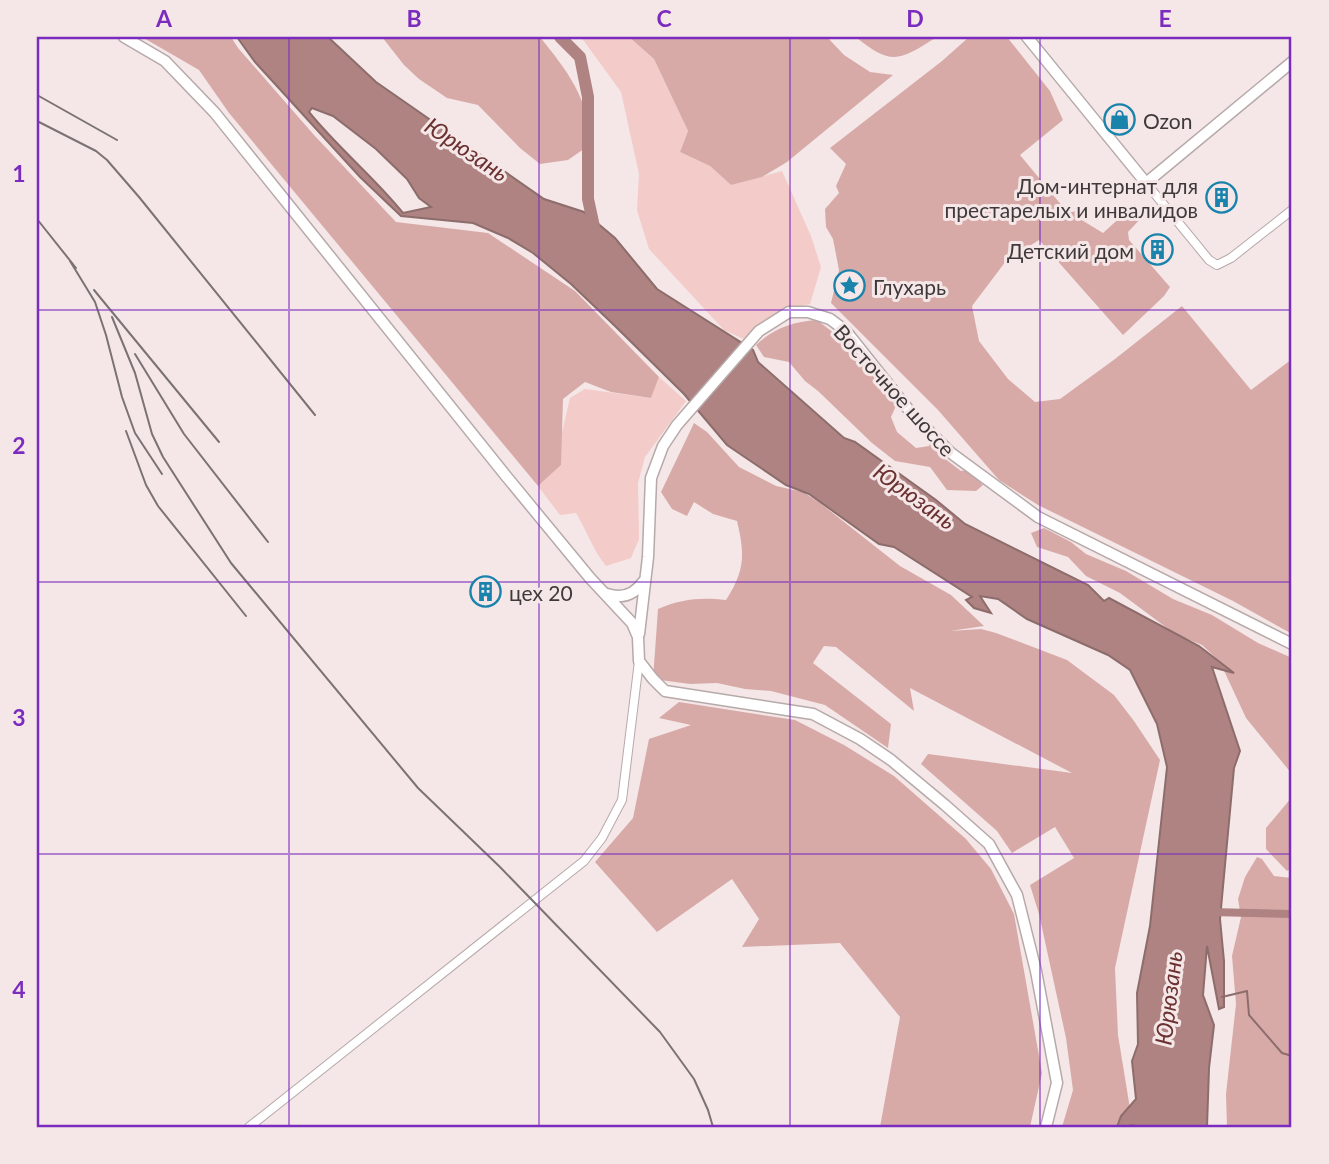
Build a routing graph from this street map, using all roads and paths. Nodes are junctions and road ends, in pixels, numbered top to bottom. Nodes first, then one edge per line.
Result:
1 (124, 37) edge
2 (1027, 37) edge
3 (1292, 62) edge
4 (1146, 183) junction
5 (1291, 211) edge
6 (643, 582) junction
7 (607, 594) junction
8 (638, 637) junction
9 (1292, 644) edge
10 (639, 661) junction
11 (249, 1127) edge
12 (1046, 1127) edge

1 - 7 main road
2 - 4 main road
3 - 4 main road
4 - 5 street
6 - 7 main road
6 - 8 main road, Восточное шоссе
6 - 9 main road, Восточное шоссе
7 - 8 main road
8 - 10 main road, Восточное шоссе
10 - 11 street
10 - 12 main road

